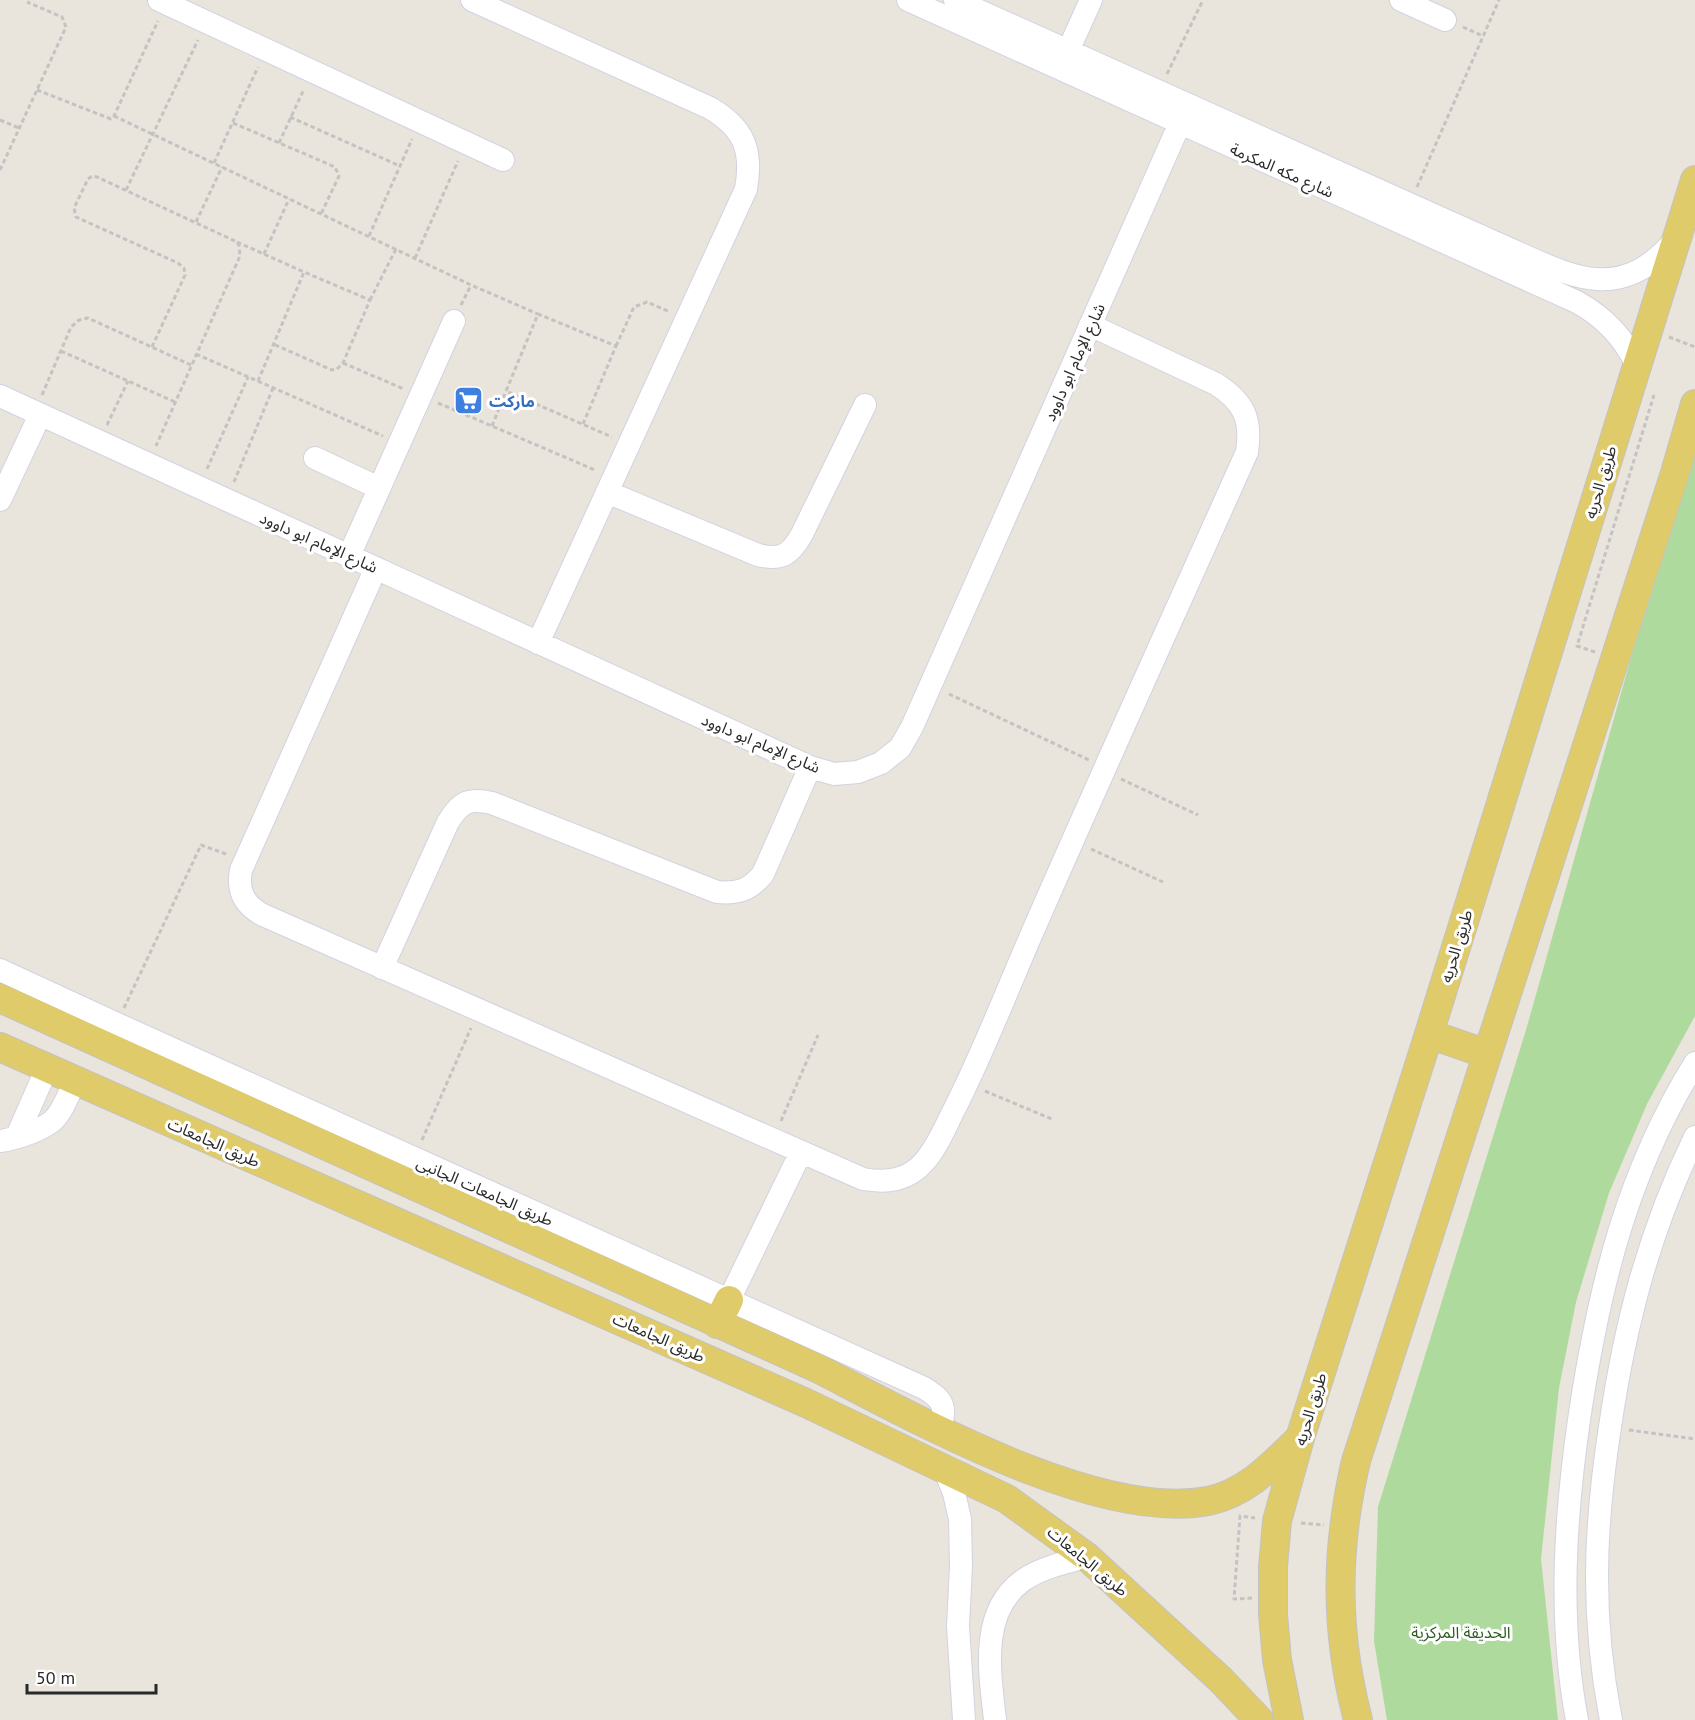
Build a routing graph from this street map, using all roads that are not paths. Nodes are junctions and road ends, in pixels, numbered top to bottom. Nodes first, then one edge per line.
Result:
1 (472, 0) edge
2 (908, 0) edge
3 (955, 0) edge
4 (1091, 0) edge
5 (1401, 0) edge
6 (163, 2) edge
7 (1445, 20) dead end
8 (1068, 51) junction
9 (1180, 123) junction
10 (503, 160) dead end
11 (1695, 180) edge
12 (1676, 239) junction
13 (1492, 253) junction
14 (454, 321) dead end
15 (1090, 325) junction
16 (1636, 364) junction
17 (0, 396) edge
18 (1695, 404) edge
19 (865, 405) dead end
20 (37, 413) junction
21 (315, 458) dead end
22 (610, 485) junction
23 (379, 488) junction
24 (0, 500) edge
25 (349, 556) junction
26 (376, 568) junction
27 (538, 643) junction
28 (810, 767) junction
29 (382, 968) junction
30 (0, 970) edge
31 (0, 998) edge
32 (107, 1033) junction
33 (1429, 1034) junction
34 (0, 1047) edge
35 (1487, 1054) junction
36 (1695, 1063) edge
37 (46, 1068) junction
38 (75, 1081) junction
39 (1695, 1137) edge
40 (8, 1138) edge
41 (801, 1152) junction
42 (723, 1312) junction
43 (940, 1430) junction
44 (1300, 1438) junction
45 (934, 1464) junction
46 (1087, 1557) junction
47 (964, 1720) edge
48 (995, 1720) edge
49 (1259, 1720) edge
50 (1289, 1720) edge
51 (1358, 1720) edge
52 (1577, 1720) edge
53 (1611, 1720) edge

1 - 22 street
2 - 9 street, شارع مكه المكرمة
3 - 8 street, شارع مكه المكرمة
4 - 8 street
5 - 7 street
6 - 10 street
8 - 13 street, شارع مكه المكرمة
9 - 13 street, شارع مكه المكرمة
9 - 15 street, شارع الإمام ابو داوود
11 - 12 main road, طريق الحريه
12 - 13 street, شارع مكه المكرمة
12 - 16 main road, طريق الحريه
13 - 16 street, شارع مكه المكرمة
14 - 23 street
15 - 28 street, شارع الإمام ابو داوود
15 - 41 street
16 - 33 main road, طريق الحريه
17 - 20 street, شارع الإمام ابو داوود
18 - 35 main road
19 - 22 street
20 - 24 street
20 - 25 street, شارع الإمام ابو داوود
21 - 23 street
22 - 27 street
23 - 25 street
25 - 26 street, شارع الإمام ابو داوود
26 - 27 street, شارع الإمام ابو داوود
26 - 29 street
27 - 28 street, شارع الإمام ابو داوود
28 - 29 street
29 - 41 street
30 - 32 street, طريق الجامعات الجانبى
31 - 32 main road
32 - 38 main road
32 - 42 main road
32 - 42 street, طريق الجامعات الجانبى
33 - 35 main road
33 - 44 main road, طريق الحريه
34 - 37 main road, طريق الجامعات
35 - 51 main road
36 - 52 street
37 - 38 main road, طريق الجامعات
37 - 40 street
38 - 40 street
38 - 45 main road, طريق الجامعات
39 - 53 street
41 - 42 street
42 - 43 main road
43 - 44 main road
43 - 45 main road
44 - 50 main road, طريق الحريه
45 - 46 main road, طريق الجامعات
45 - 47 street
46 - 48 street
46 - 49 main road, طريق الجامعات

